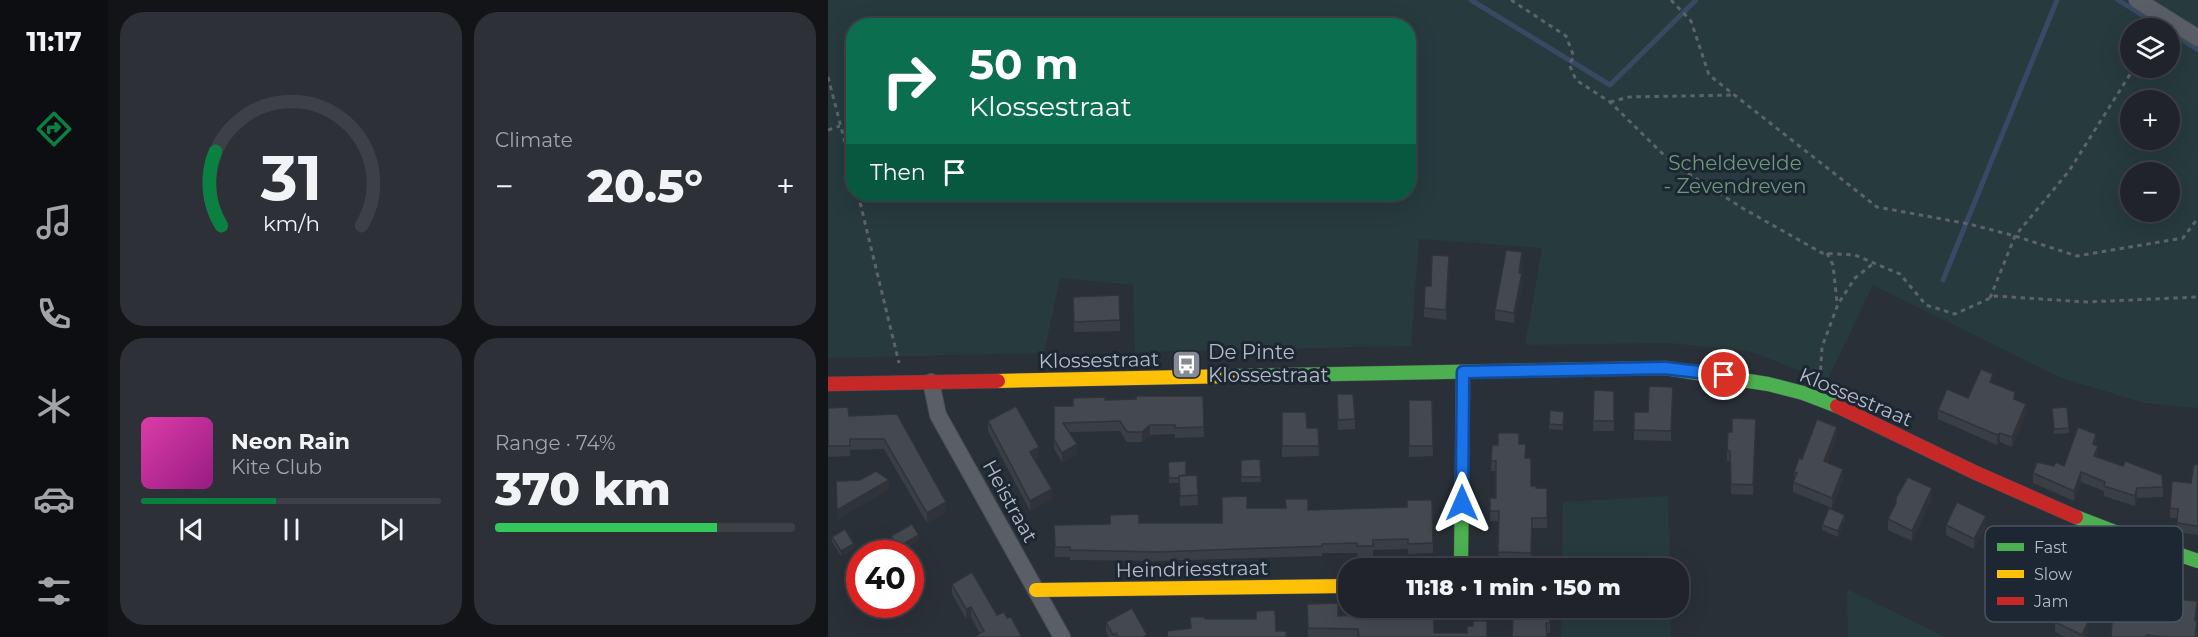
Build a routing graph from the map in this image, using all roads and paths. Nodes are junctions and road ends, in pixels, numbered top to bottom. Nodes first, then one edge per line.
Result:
1 (1510, 0) edge
2 (1671, 0) edge
3 (2137, 0) edge
4 (2198, 38) edge
5 (828, 77) edge
6 (2128, 78) edge
7 (1735, 95) junction
8 (1610, 102) junction
9 (840, 126) junction
10 (828, 130) edge
11 (846, 148) edge
12 (860, 201) edge
13 (2198, 218) edge
14 (2015, 236) junction
15 (1827, 253) junction
16 (1874, 263) junction
17 (2198, 297) edge
18 (1990, 298) junction
19 (1838, 304) junction
20 (1463, 372) junction
21 (900, 382) junction
22 (931, 382) junction
23 (828, 384) edge
24 (1812, 398) junction
25 (2095, 526) edge
26 (2183, 556) edge
27 (1461, 558) edge
28 (2198, 561) edge
29 (1338, 586) edge
30 (1036, 590) junction
31 (1062, 637) edge

1 - 8 path
2 - 7 path
3 - 4 street
5 - 9 path
6 - 14 path
7 - 8 path
7 - 14 path
8 - 15 path
9 - 10 path
9 - 11 path
12 - 21 path
13 - 14 path
14 - 18 path
15 - 16 path
15 - 19 path
16 - 18 path
16 - 19 path
17 - 18 path
19 - 24 path
20 - 22 street, Klossestraat
20 - 24 street, Klossestraat
20 - 27 street
21 - 22 street, Klossestraat
21 - 23 street, Klossestraat
22 - 30 street, Heistraat
24 - 25 street, Klossestraat
26 - 28 street, Klossestraat
29 - 30 street, Heindriesstraat
30 - 31 street, Heistraat

